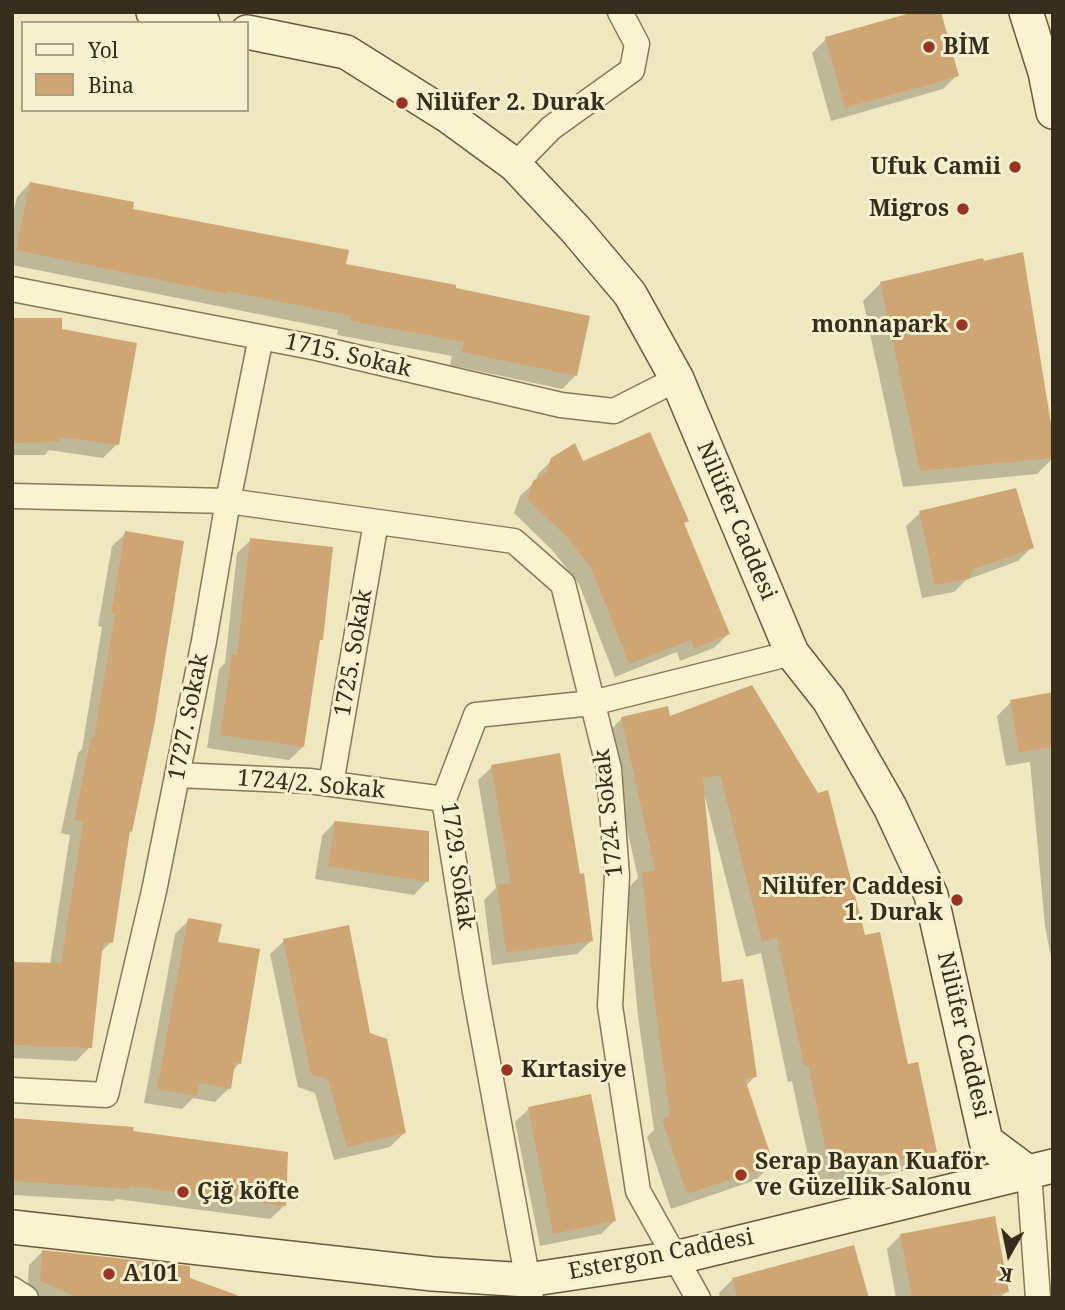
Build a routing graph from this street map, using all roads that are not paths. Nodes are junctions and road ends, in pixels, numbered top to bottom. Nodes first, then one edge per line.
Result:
1 (153, 12) edge
2 (620, 12) edge
3 (1026, 12) edge
4 (194, 21) edge
5 (248, 32) edge
6 (1053, 112) edge
7 (515, 165) junction
8 (12, 289) edge
9 (261, 337) junction
10 (677, 379) junction
11 (12, 496) edge
12 (228, 501) junction
13 (376, 522) junction
14 (792, 653) junction
15 (592, 703) junction
16 (177, 775) junction
17 (331, 784) junction
18 (444, 799) junction
19 (12, 1090) edge
20 (1041, 1169) edge
21 (12, 1227) edge
22 (675, 1258) junction
23 (12, 1289) edge
24 (529, 1289) edge
25 (26, 1298) edge
26 (698, 1298) edge
27 (1038, 1298) edge

1 - 4 street
2 - 7 street
3 - 6 street
5 - 7 street, Nilüfer Caddesi
7 - 10 street, Nilüfer Caddesi
8 - 9 street, 1715. Sokak
9 - 10 street, 1715. Sokak
9 - 12 street, 1727. Sokak
10 - 14 street, Nilüfer Caddesi
11 - 12 street, 1724. Sokak
12 - 13 street, 1724. Sokak
12 - 16 street, 1727. Sokak
13 - 15 street, 1724. Sokak
13 - 17 street, 1725. Sokak
14 - 15 street, 1729. Sokak
14 - 20 street, Nilüfer Caddesi
15 - 18 street, 1729. Sokak
15 - 22 street, 1724. Sokak
16 - 17 street, 1724/2. Sokak
16 - 19 street, 1727. Sokak
17 - 18 street, 1724/2. Sokak
18 - 24 street, 1729. Sokak
20 - 22 street, Estergon Caddesi
20 - 27 street
21 - 24 street, Estergon Caddesi
22 - 24 street, Estergon Caddesi
22 - 26 street, 1724. Sokak
23 - 25 street

